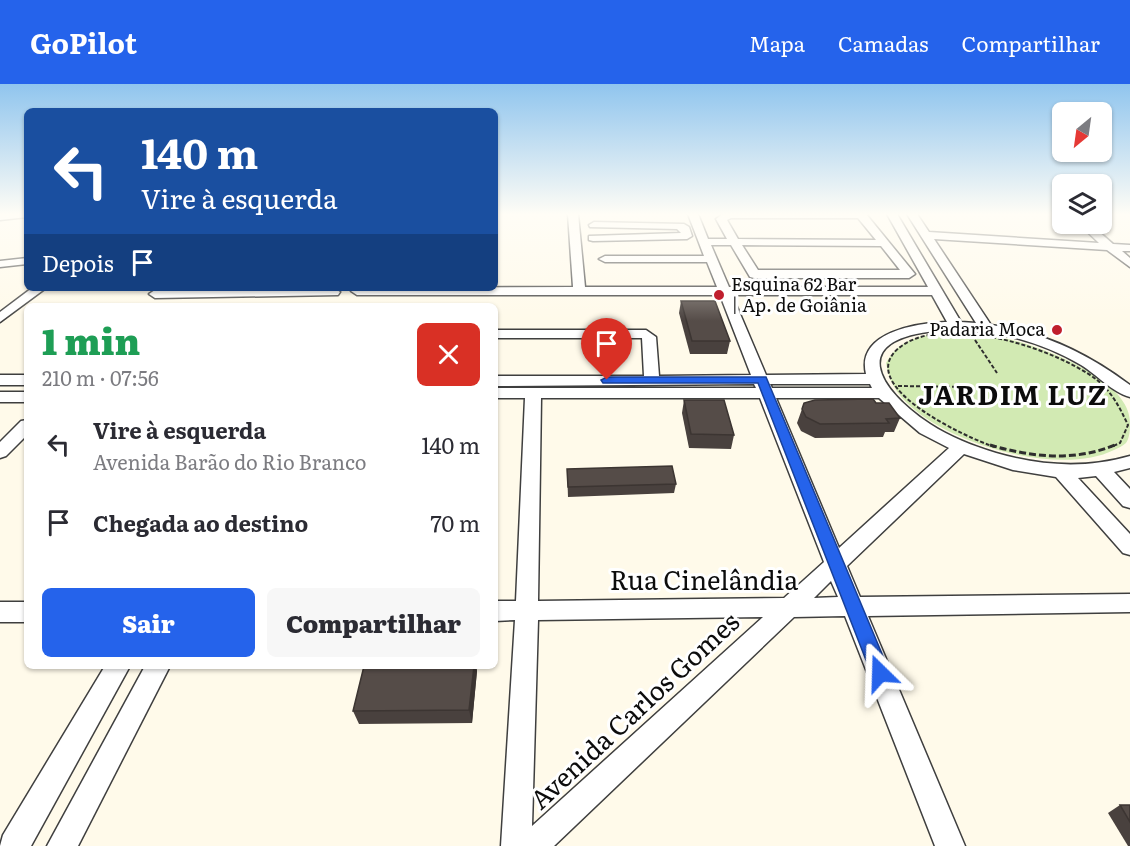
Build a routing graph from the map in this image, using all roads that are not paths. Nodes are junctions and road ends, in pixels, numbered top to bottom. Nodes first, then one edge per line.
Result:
1 (576, 250) edge
2 (707, 250) edge
3 (738, 250) edge
4 (889, 250) edge
5 (912, 250) edge
6 (935, 250) edge
7 (1113, 250) edge
8 (605, 259) dead end
9 (711, 259) junction
10 (24, 261) edge
11 (0, 264) edge
12 (1130, 264) edge
13 (36, 291) edge
14 (158, 291) edge
15 (498, 291) edge
16 (579, 291) junction
17 (725, 291) junction
18 (936, 291) junction
19 (147, 303) edge
20 (0, 318) edge
21 (956, 326) junction
22 (987, 329) junction
23 (498, 334) edge
24 (1112, 377) junction
25 (1130, 377) edge
26 (0, 380) edge
27 (24, 380) edge
28 (652, 380) junction
29 (498, 381) edge
30 (885, 386) junction
31 (765, 387) junction
32 (1130, 392) edge
33 (498, 393) edge
34 (533, 393) junction
35 (24, 397) edge
36 (0, 398) edge
37 (24, 428) edge
38 (961, 447) junction
39 (0, 452) edge
40 (1130, 462) edge
41 (1061, 471) junction
42 (1102, 471) junction
43 (1130, 501) edge
44 (1130, 547) edge
45 (836, 563) junction
46 (1130, 603) edge
47 (854, 608) junction
48 (788, 609) junction
49 (498, 611) edge
50 (527, 611) junction
51 (0, 612) edge
52 (24, 612) edge
53 (116, 669) edge
54 (156, 669) edge
55 (14, 846) edge
56 (62, 846) edge
57 (516, 846) edge
58 (532, 846) edge
59 (950, 846) edge

1 - 16 street
2 - 9 street
3 - 4 street
5 - 18 street
6 - 22 street
7 - 12 street
8 - 9 street
9 - 17 street
10 - 11 street
13 - 20 street
14 - 19 street
15 - 16 street
16 - 17 street
17 - 18 street
17 - 31 street
18 - 21 street
21 - 22 street
21 - 30 street
22 - 24 street
23 - 28 street
24 - 25 street
24 - 32 street
26 - 27 street
28 - 29 street
28 - 31 street
30 - 31 street
30 - 38 street
31 - 34 street
31 - 45 street
33 - 34 street
34 - 50 street
35 - 36 street
37 - 39 street
38 - 41 street
38 - 45 street, Avenida Carlos Gomes
40 - 42 street
41 - 42 street
41 - 44 street
42 - 43 street
45 - 47 street
45 - 48 street, Avenida Carlos Gomes
46 - 47 street, Rua Cinelândia
47 - 48 street, Rua Cinelândia
47 - 59 street
48 - 50 street, Rua Cinelândia
48 - 58 street, Avenida Carlos Gomes
49 - 50 street, Rua Cinelândia
50 - 57 street
51 - 52 street
53 - 55 street
54 - 56 street

